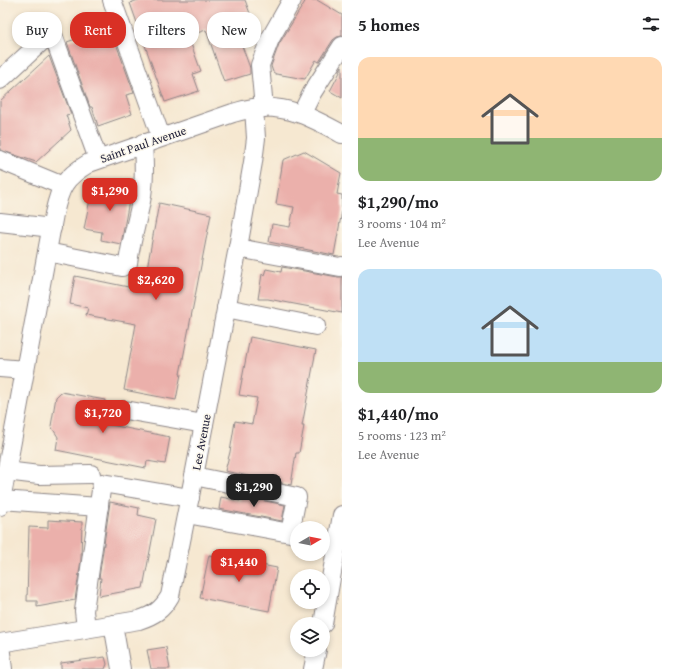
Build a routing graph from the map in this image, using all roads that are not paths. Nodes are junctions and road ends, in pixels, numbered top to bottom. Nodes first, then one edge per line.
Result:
1 (112, 0) edge
2 (292, 0) edge
3 (342, 46) edge
4 (0, 80) edge
5 (259, 108) junction
6 (302, 114) junction
7 (342, 134) edge
8 (161, 137) junction
9 (143, 143) junction
10 (98, 159) junction
11 (0, 160) edge
12 (63, 186) junction
13 (0, 222) edge
14 (52, 228) junction
15 (238, 248) junction
16 (47, 252) junction
17 (342, 266) edge
18 (226, 308) junction
19 (316, 326) dead end
20 (0, 368) edge
21 (25, 370) junction
22 (125, 410) dead end
23 (204, 424) junction
24 (6, 471) junction
25 (91, 474) dead end
26 (194, 476) junction
27 (1, 502) edge
28 (188, 506) junction
29 (99, 507) junction
30 (342, 515) edge
31 (324, 617) edge
32 (113, 624) junction
33 (86, 628) junction
34 (0, 644) edge
35 (316, 657) edge
36 (3, 669) edge
37 (121, 669) edge
38 (313, 669) edge

1 - 8 street
2 - 5 street, Lee Avenue
3 - 6 street
4 - 10 street
5 - 6 street, Saint Paul Avenue
5 - 8 street, Saint Paul Avenue
5 - 15 street, Lee Avenue
6 - 7 street, Saint Paul Avenue
8 - 9 street, Saint Paul Avenue
9 - 10 street, Saint Paul Avenue
9 - 16 street
10 - 12 street, Saint Paul Avenue
11 - 12 street
12 - 14 street, Saint Paul Avenue
13 - 14 street
14 - 16 street, Saint Paul Avenue
15 - 17 street
15 - 18 street, Lee Avenue
16 - 21 street, Saint Paul Avenue
18 - 19 street
18 - 23 street, Lee Avenue
20 - 21 street
21 - 24 street, Saint Paul Avenue
22 - 23 street
23 - 26 street, Lee Avenue
24 - 25 street
24 - 27 street, Saint Paul Avenue
26 - 28 street, Lee Avenue
26 - 28 street
27 - 29 street
28 - 29 street
28 - 32 street, Lee Avenue
29 - 33 street
30 - 31 street
32 - 33 street, Lee Avenue
32 - 37 street
33 - 34 street, Lee Avenue
34 - 36 street
35 - 38 street

